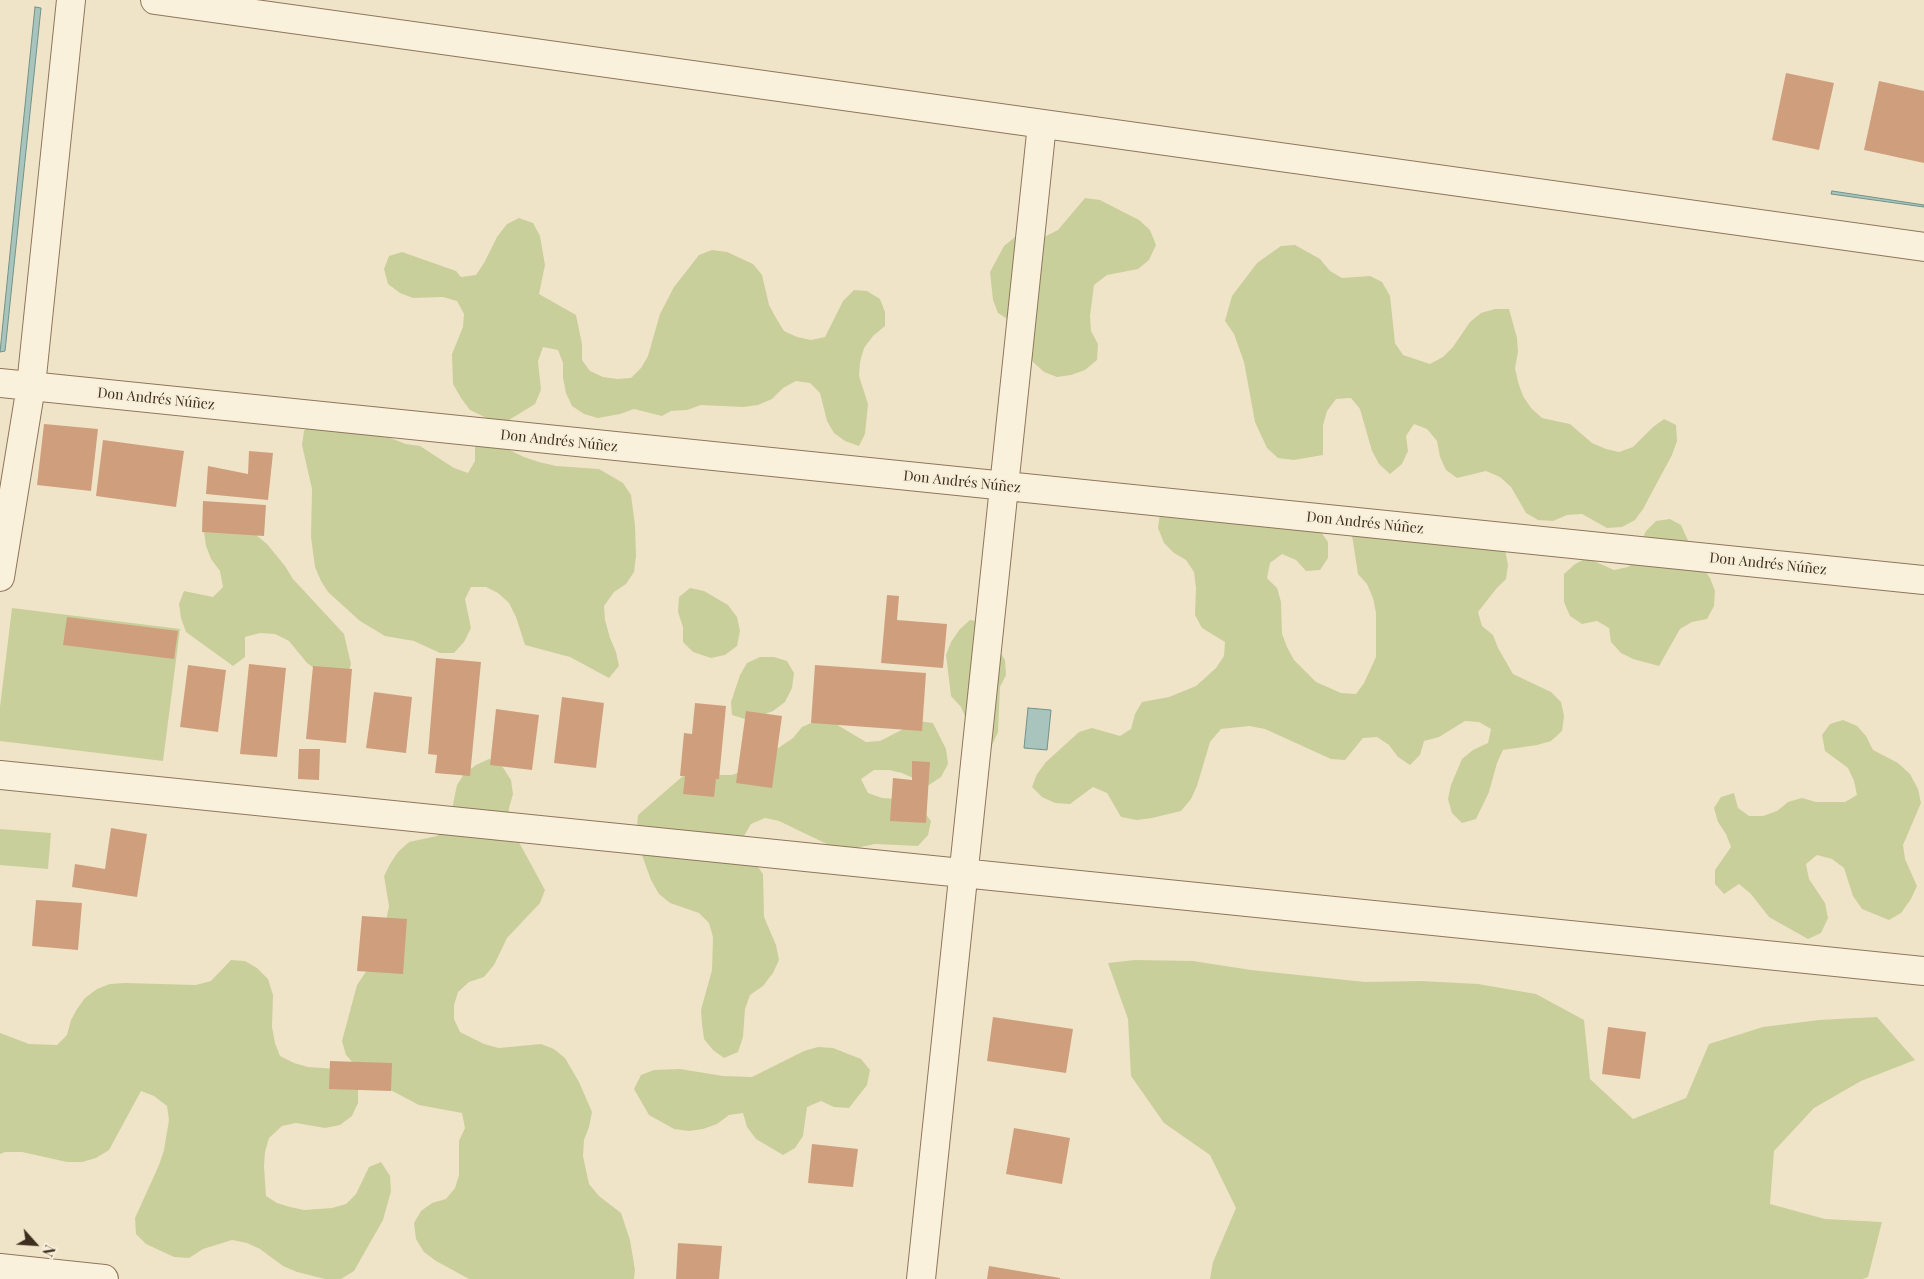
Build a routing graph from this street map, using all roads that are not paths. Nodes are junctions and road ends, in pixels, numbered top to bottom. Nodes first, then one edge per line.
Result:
1 (71, 0) edge
2 (155, 0) edge
3 (1042, 124) junction
4 (1924, 247) edge
5 (0, 383) edge
6 (31, 386) junction
7 (1004, 487) junction
8 (0, 577) edge
9 (1924, 580) edge
10 (0, 775) edge
11 (964, 873) junction
12 (1924, 971) edge
13 (0, 1268) edge
14 (104, 1279) edge
15 (921, 1279) edge

1 - 6 street
2 - 3 street
3 - 4 street
3 - 7 street
5 - 6 street, Don Andrés Núñez
6 - 7 street, Don Andrés Núñez
6 - 8 street
7 - 9 street, Don Andrés Núñez
7 - 11 street
10 - 11 street
11 - 12 street
11 - 15 street
13 - 14 street

